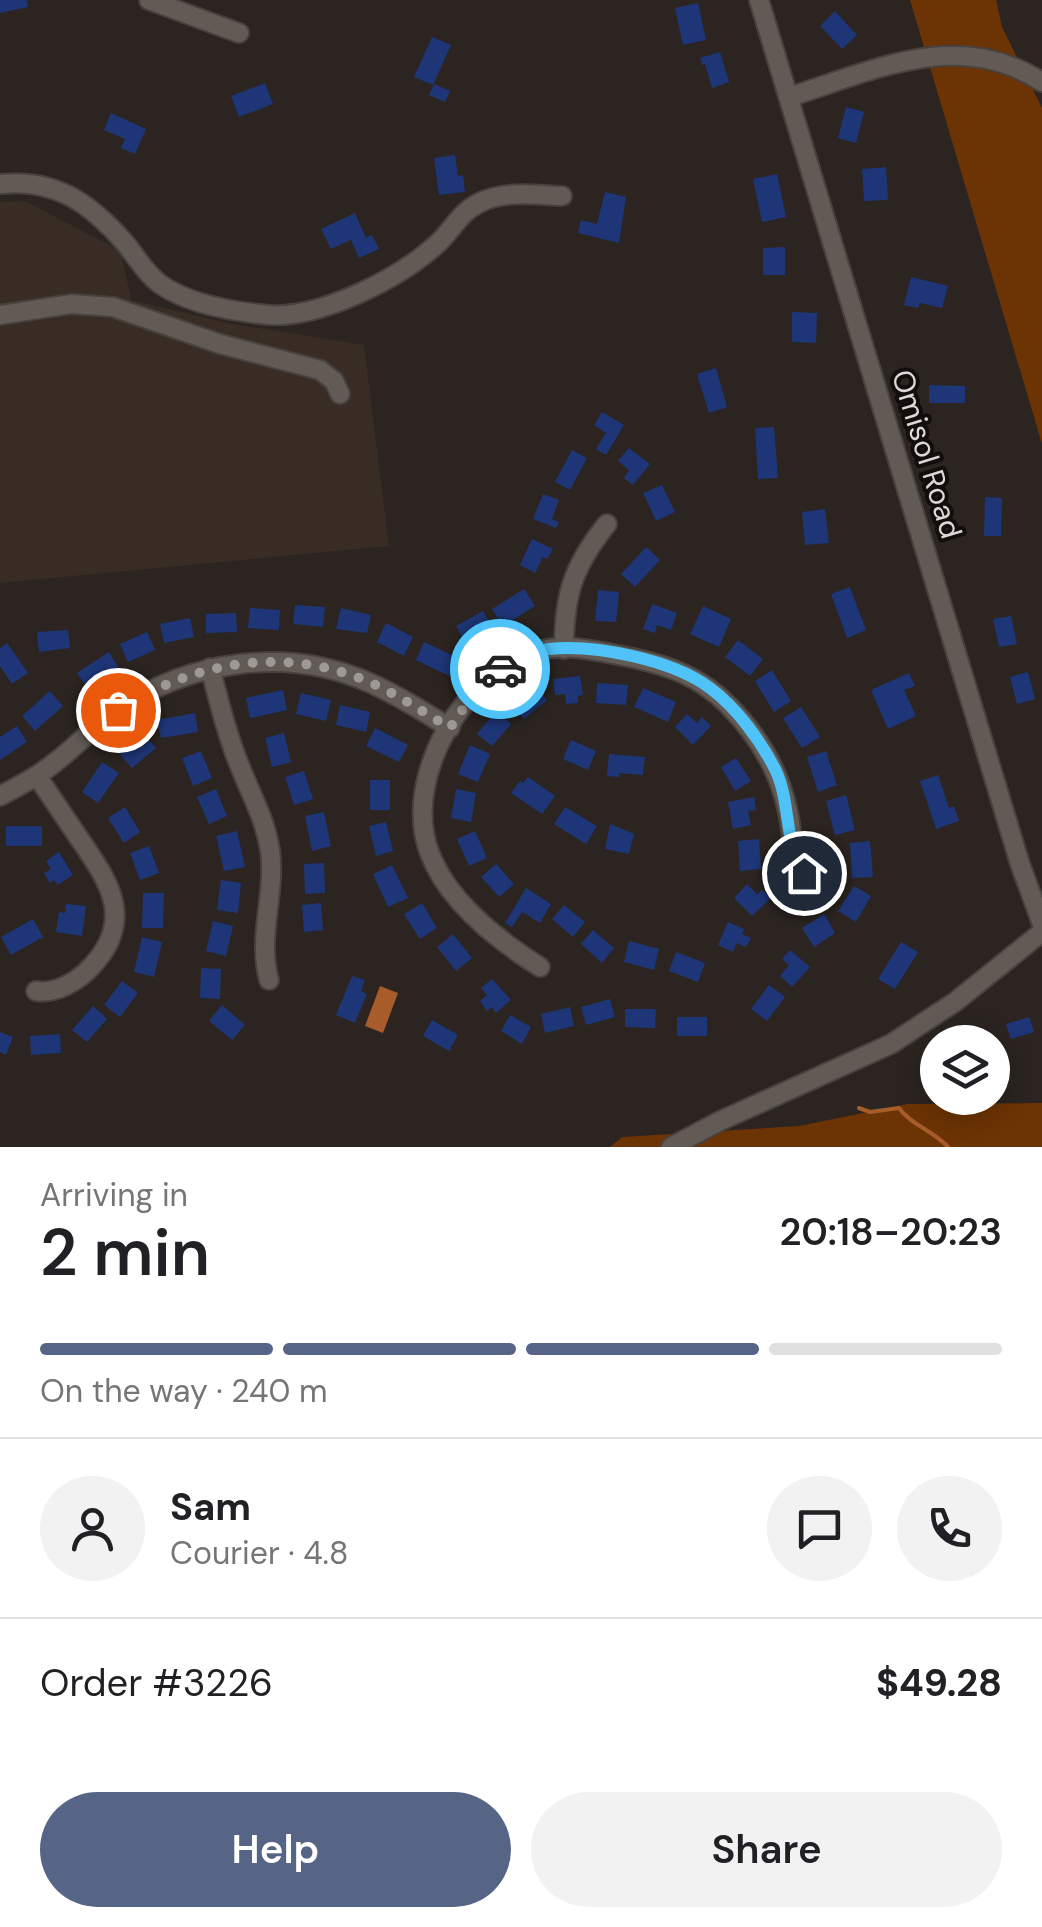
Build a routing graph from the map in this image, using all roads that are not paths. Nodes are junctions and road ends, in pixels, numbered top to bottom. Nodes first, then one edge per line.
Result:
1 (149, 0) edge
2 (759, 0) edge
3 (239, 34) dead end
4 (1042, 82) edge
5 (789, 97) junction
6 (0, 184) edge
7 (562, 196) dead end
8 (0, 315) edge
9 (340, 394) dead end
10 (607, 524) dead end
11 (564, 649) junction
12 (210, 668) junction
13 (450, 728) junction
14 (37, 776) junction
15 (0, 796) edge
16 (804, 873) dead end
17 (1042, 924) edge
18 (1042, 932) edge
19 (540, 967) dead end
20 (269, 980) dead end
21 (36, 991) dead end
22 (672, 1147) edge

1 - 3 street
2 - 5 street, Omisol Road
4 - 5 street
5 - 17 street, Omisol Road
6 - 7 street
8 - 9 street
10 - 11 street
11 - 13 street
11 - 16 street
12 - 13 street
12 - 14 street
12 - 20 street
13 - 19 street
14 - 15 street
14 - 21 street
18 - 22 street

